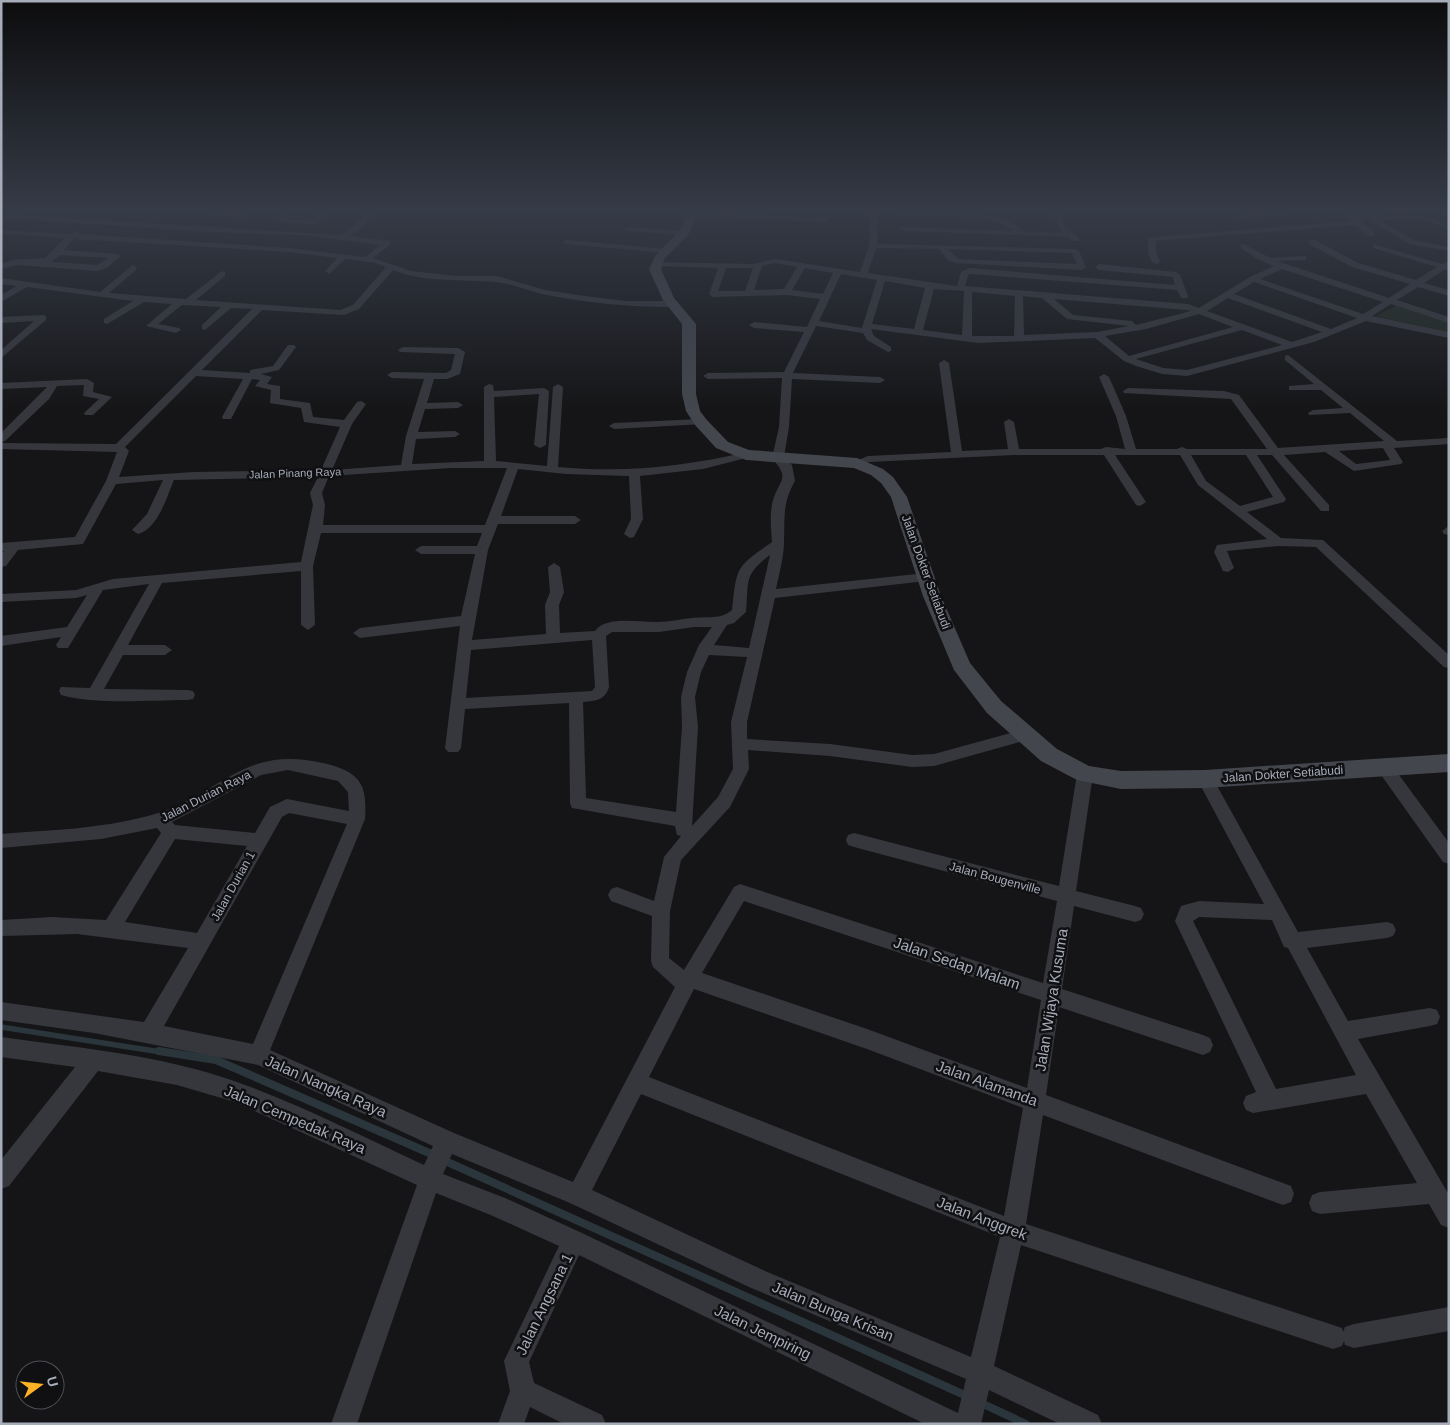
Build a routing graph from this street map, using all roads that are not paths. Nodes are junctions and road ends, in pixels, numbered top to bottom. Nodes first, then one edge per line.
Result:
1 (65, 278) edge
2 (121, 278) edge
3 (216, 278) edge
4 (381, 278) edge
5 (454, 278) edge
6 (658, 278) edge
7 (718, 278) edge
8 (754, 278) edge
9 (795, 278) edge
10 (835, 278) edge
11 (876, 278) edge
12 (964, 278) edge
13 (1059, 278) edge
14 (1178, 278) edge
15 (1320, 278) edge
16 (1402, 278) edge
17 (1425, 278) edge
18 (1065, 279) junction
19 (1253, 279) joint
20 (881, 280) junction
21 (1, 282) edge
22 (1417, 283) junction
23 (24, 285) junction
24 (930, 286) junction
25 (48, 288) junction
26 (1181, 288) junction
27 (964, 289) junction
28 (787, 292) junction
29 (749, 293) junction
30 (1449, 293) edge
31 (103, 294) junction
32 (1019, 294) junction
33 (1228, 295) junction
34 (1044, 296) junction
35 (1063, 296) junction
36 (826, 297) junction
37 (1, 298) edge
38 (143, 299) junction
39 (184, 301) junction
40 (1390, 301) junction
41 (669, 304) junction
42 (229, 305) junction
43 (260, 307) junction
44 (1188, 307) junction
45 (1201, 311) junction
46 (1070, 317) junction
47 (1, 320) edge
48 (1359, 320) junction
49 (1449, 320) edge
50 (108, 321) dead end
51 (754, 325) dead end
52 (812, 326) junction
53 (1146, 326) junction
54 (1243, 327) junction
55 (205, 328) dead end
56 (866, 328) junction
57 (176, 330) dead end
58 (1330, 332) junction
59 (918, 334) junction
60 (1449, 334) edge
61 (1097, 335) junction
62 (1062, 337) junction
63 (966, 339) junction
64 (1019, 339) junction
65 (1449, 342) edge
66 (1291, 344) junction
67 (291, 347) dead end
68 (888, 349) dead end
69 (403, 350) dead end
70 (1, 355) edge
71 (1288, 358) dead end
72 (1128, 359) junction
73 (944, 362) dead end
74 (195, 373) junction
75 (228, 375) junction
76 (249, 376) junction
77 (392, 376) dead end
78 (430, 376) junction
79 (708, 376) dead end
80 (787, 376) junction
81 (1104, 377) dead end
82 (880, 380) dead end
83 (54, 384) junction
84 (1, 386) edge
85 (558, 387) dead end
86 (1323, 387) junction
87 (1293, 388) dead end
88 (1128, 391) dead end
89 (361, 404) dead end
90 (458, 405) dead end
91 (420, 406) junction
92 (1352, 410) junction
93 (89, 413) dead end
94 (1313, 413) dead end
95 (227, 417) dead end
96 (700, 422) junction
97 (1009, 422) dead end
98 (346, 424) junction
99 (614, 426) dead end
100 (455, 434) dead end
101 (411, 436) junction
102 (1, 439) edge
103 (1388, 441) junction
104 (1449, 441) edge
105 (1328, 443) junction
106 (1, 446) edge
107 (119, 447) junction
108 (1106, 450) junction
109 (1131, 450) junction
110 (1182, 450) junction
111 (1014, 452) junction
112 (1249, 452) junction
113 (1275, 452) junction
114 (957, 453) junction
115 (746, 455) junction
116 (476, 457) dead end
117 (778, 458) junction
118 (490, 460) junction
119 (856, 464) junction
120 (514, 465) junction
121 (406, 468) junction
122 (552, 468) junction
123 (634, 472) junction
124 (323, 473) junction
125 (170, 477) junction
126 (112, 481) junction
127 (1140, 502) dead end
128 (1325, 508) dead end
129 (1237, 511) junction
130 (575, 520) dead end
131 (492, 525) junction
132 (316, 529) junction
133 (138, 530) dead end
134 (630, 534) dead end
135 (1278, 542) junction
136 (778, 543) junction
137 (7, 547) edge
138 (421, 550) dead end
139 (482, 550) junction
140 (1, 563) edge
141 (307, 566) junction
142 (554, 567) dead end
143 (1228, 568) dead end
144 (926, 577) junction
145 (158, 578) junction
146 (98, 588) junction
147 (769, 594) junction
148 (1, 598) edge
149 (467, 620) junction
150 (722, 622) junction
151 (308, 625) dead end
152 (71, 631) junction
153 (360, 633) dead end
154 (599, 635) junction
155 (553, 640) junction
156 (1, 641) edge
157 (63, 645) dead end
158 (706, 645) junction
159 (463, 646) junction
160 (1449, 646) edge
161 (1434, 649) junction
162 (118, 650) junction
163 (165, 650) dead end
164 (756, 653) junction
165 (1449, 663) edge
166 (66, 691) dead end
167 (94, 694) junction
168 (188, 695) dead end
169 (576, 698) junction
170 (459, 704) junction
171 (1026, 735) junction
172 (740, 744) junction
173 (453, 748) dead end
174 (1449, 764) edge
175 (1384, 768) junction
176 (1085, 774) junction
177 (1205, 779) junction
178 (357, 819) junction
179 (682, 820) junction
180 (166, 826) junction
181 (259, 840) junction
182 (854, 840) dead end
183 (1, 841) edge
184 (685, 843) junction
185 (1449, 857) edge
186 (617, 895) dead end
187 (1067, 897) junction
188 (661, 911) junction
189 (1276, 912) junction
190 (1135, 914) dead end
191 (1, 928) edge
192 (111, 928) junction
193 (1387, 930) dead end
194 (1291, 941) junction
195 (201, 942) junction
196 (689, 978) junction
197 (1050, 995) junction
198 (1, 1011) edge
199 (1430, 1017) dead end
200 (1343, 1032) junction
201 (149, 1033) junction
202 (1203, 1045) dead end
203 (1, 1047) edge
204 (258, 1055) junction
205 (94, 1060) junction
206 (638, 1082) junction
207 (1371, 1084) junction
208 (1036, 1101) junction
209 (447, 1141) junction
210 (1, 1178) edge
211 (431, 1179) junction
212 (1434, 1192) junction
213 (1283, 1194) dead end
214 (578, 1195) junction
215 (1320, 1203) dead end
216 (1449, 1217) edge
217 (1013, 1231) junction
218 (574, 1241) junction
219 (1449, 1319) edge
220 (981, 1373) junction
221 (523, 1391) junction
222 (344, 1424) edge
223 (511, 1424) edge
224 (593, 1424) edge
225 (953, 1424) edge
226 (968, 1424) edge
227 (1089, 1424) edge

1 - 25 street
2 - 31 street
3 - 39 street
4 - 43 street
5 - 41 street
6 - 41 main road, Jalan Dokter Setiabudi
7 - 29 street
8 - 29 street
9 - 28 street
10 - 36 street
11 - 20 street
12 - 27 street
13 - 18 street
14 - 26 street
15 - 40 street
16 - 22 street
17 - 22 street
18 - 26 street
18 - 35 street
19 - 33 street
19 - 48 street
20 - 24 street
20 - 56 street
21 - 23 street
22 - 30 street
22 - 40 street
23 - 25 street
23 - 37 street
24 - 27 street
24 - 59 street
25 - 31 street
26 - 44 street
27 - 32 street
27 - 63 street
28 - 29 street
28 - 36 street
31 - 38 street
32 - 34 street
32 - 64 street
33 - 45 street
33 - 58 street
34 - 35 street
34 - 46 street
35 - 44 street
36 - 52 street
38 - 39 street
38 - 50 street
39 - 42 street
39 - 57 street
40 - 48 street
40 - 49 street
41 - 96 main road, Jalan Dokter Setiabudi
42 - 43 street
42 - 55 street
43 - 74 street
44 - 45 street
45 - 53 street
45 - 54 street
46 - 53 street
46 - 62 street
47 - 70 street
48 - 58 street
48 - 60 street
48 - 65 street
51 - 52 street
52 - 56 street
52 - 80 street
53 - 61 street
54 - 66 street
54 - 72 street
56 - 59 street
56 - 68 street
58 - 66 street
59 - 63 street
61 - 62 street
61 - 72 street
62 - 64 street
63 - 64 street
66 - 72 street
67 - 75 street
69 - 78 street
71 - 86 street
73 - 114 street
74 - 75 street
74 - 107 street
75 - 76 street
76 - 95 street
76 - 98 street
77 - 78 street
78 - 91 street
79 - 80 street
80 - 82 street
80 - 117 street
81 - 109 street
83 - 84 street
83 - 93 street
83 - 102 street
85 - 122 street
86 - 87 street
86 - 92 street
88 - 113 street
89 - 98 street
90 - 91 street
91 - 101 street
92 - 94 street
92 - 103 street
96 - 99 street
96 - 115 main road, Jalan Dokter Setiabudi
97 - 111 street
98 - 124 street
100 - 101 street
101 - 121 street
103 - 104 street
103 - 105 street
103 - 105 street
105 - 113 street
106 - 107 street
107 - 126 street
108 - 109 street
108 - 111 street
108 - 127 street
109 - 110 street
110 - 112 street
110 - 129 street
111 - 114 street
112 - 113 street
112 - 129 street
113 - 128 street
114 - 119 street
115 - 117 main road, Jalan Dokter Setiabudi
115 - 123 street, Jalan Pinang Raya
116 - 118 street
117 - 119 main road, Jalan Dokter Setiabudi
117 - 136 street
118 - 118 street
118 - 120 street, Jalan Pinang Raya
118 - 121 street, Jalan Pinang Raya
119 - 144 main road, Jalan Dokter Setiabudi
120 - 122 street, Jalan Pinang Raya
120 - 131 street
121 - 124 street, Jalan Pinang Raya
122 - 123 street, Jalan Pinang Raya
123 - 134 street
124 - 125 street, Jalan Pinang Raya
124 - 132 street
125 - 126 street, Jalan Pinang Raya
125 - 133 street
126 - 137 street
129 - 135 street
130 - 131 street
131 - 132 street
131 - 139 street
132 - 141 street
135 - 143 street
135 - 161 street
136 - 147 street
136 - 150 street
137 - 140 street
138 - 139 street
139 - 149 street
141 - 145 street
141 - 151 street
142 - 155 street
144 - 147 street
144 - 171 main road, Jalan Dokter Setiabudi
145 - 146 street
145 - 162 street
146 - 148 street
146 - 152 street
147 - 164 street
149 - 153 street
149 - 159 street
150 - 154 street
150 - 158 street
152 - 156 street
152 - 157 street
154 - 155 street
154 - 169 street
155 - 159 street
158 - 164 street
158 - 179 street
159 - 170 street
160 - 161 street
161 - 165 street
162 - 163 street
162 - 167 street
164 - 172 street
166 - 167 street
167 - 168 street
169 - 170 street
169 - 179 street
170 - 173 street
171 - 172 street
171 - 176 main road, Jalan Dokter Setiabudi
172 - 184 street
174 - 175 main road, Jalan Dokter Setiabudi
175 - 177 main road, Jalan Dokter Setiabudi
175 - 185 street
176 - 177 main road, Jalan Dokter Setiabudi
176 - 187 street, Jalan Wijaya Kusuma
177 - 189 street
178 - 180 street, Jalan Durian Raya
178 - 181 street, Jalan Durian 1
178 - 204 street, Jalan Durian Raya
179 - 184 street
180 - 181 street
180 - 183 street, Jalan Durian Raya
180 - 192 street
181 - 195 street, Jalan Durian 1
182 - 187 street, Jalan Bougenville
184 - 188 street
186 - 188 street
187 - 190 street, Jalan Bougenville
187 - 197 street, Jalan Wijaya Kusuma
188 - 196 street, Jalan Alamanda
189 - 194 street
189 - 207 street
191 - 192 street
192 - 195 street
193 - 194 street
194 - 200 street
195 - 201 street, Jalan Durian 1
196 - 197 street, Jalan Sedap Malam
196 - 206 street
196 - 208 street, Jalan Alamanda
197 - 202 street, Jalan Sedap Malam
197 - 208 street, Jalan Wijaya Kusuma
198 - 201 street, Jalan Nangka Raya
199 - 200 street
200 - 207 street
201 - 204 street, Jalan Nangka Raya
203 - 205 street, Jalan Cempedak Raya
204 - 209 street, Jalan Nangka Raya
205 - 210 street
205 - 211 street, Jalan Cempedak Raya
206 - 214 street
206 - 217 street, Jalan Anggrek
207 - 212 street
208 - 213 street, Jalan Alamanda
208 - 217 street, Jalan Wijaya Kusuma
209 - 211 street
209 - 214 street, Jalan Nangka Raya
211 - 218 street, Jalan Cempedak Raya
211 - 222 street
212 - 215 street
212 - 216 street
214 - 220 street, Jalan Bunga Krisan
217 - 219 street, Jalan Anggrek
217 - 220 street, Jalan Wijaya Kusuma
218 - 221 street, Jalan Angsana 1
218 - 225 street, Jalan Jempiring
220 - 226 street, Jalan Wijaya Kusuma
220 - 227 street, Jalan Bunga Krisan
221 - 223 street
221 - 224 street

